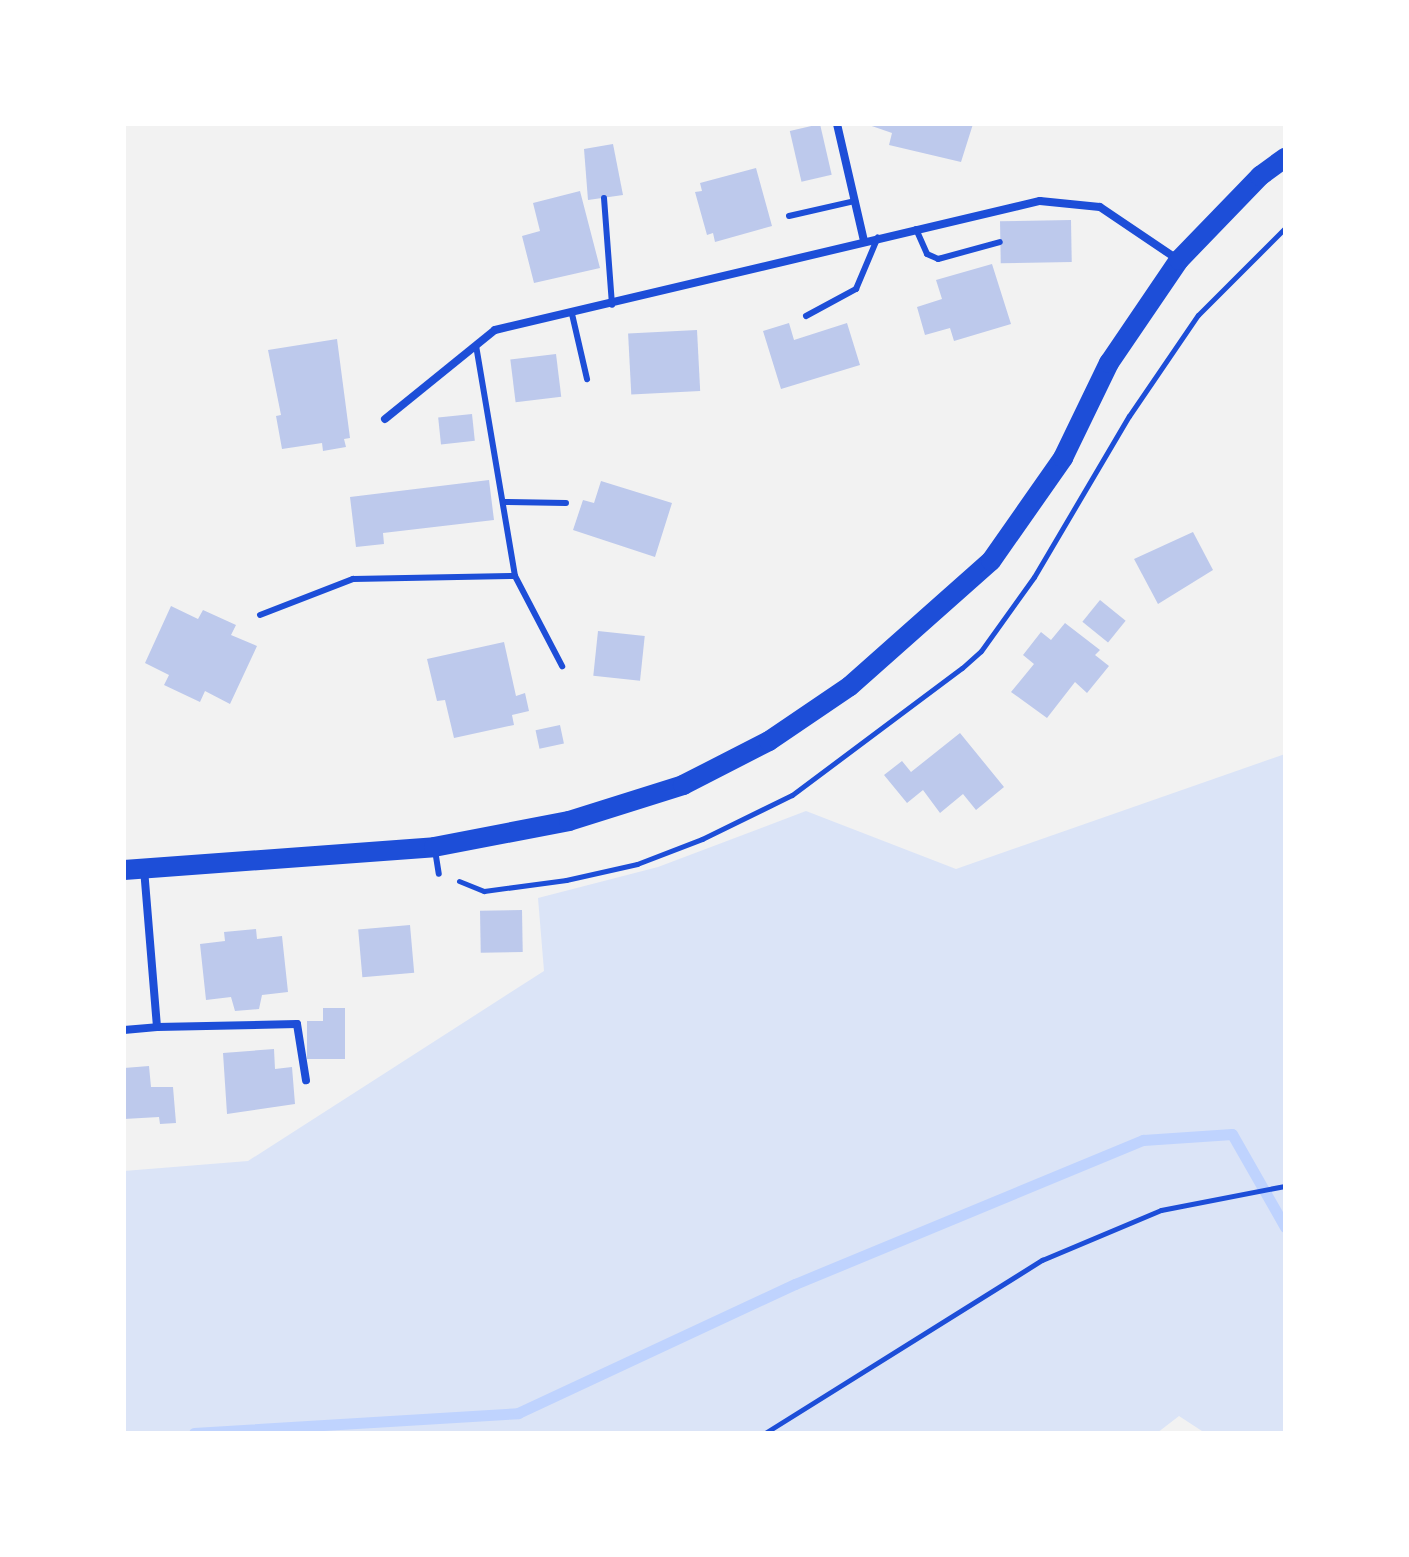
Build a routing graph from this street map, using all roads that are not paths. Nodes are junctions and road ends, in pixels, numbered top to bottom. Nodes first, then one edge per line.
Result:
1 (837, 124) edge
2 (1285, 158) edge
3 (604, 198) dead end
4 (855, 201) junction
5 (789, 216) dead end
6 (916, 229) junction
7 (878, 237) junction
8 (864, 241) junction
9 (1000, 242) dead end
10 (1179, 260) junction
11 (612, 305) junction
12 (572, 314) junction
13 (806, 316) dead end
14 (476, 345) junction
15 (587, 379) dead end
16 (385, 419) dead end
17 (503, 502) junction
18 (566, 503) dead end
19 (515, 576) junction
20 (260, 615) dead end
21 (562, 666) dead end
22 (434, 847) junction
23 (134, 870) edge
24 (439, 874) road end
25 (157, 1027) junction
26 (124, 1030) edge
27 (306, 1080) dead end

1 - 4 street
2 - 10 main road
3 - 11 lane
4 - 5 lane
4 - 8 street
6 - 7 street
6 - 9 lane
6 - 10 street
7 - 8 street
7 - 13 lane
8 - 11 street
10 - 22 main road
11 - 12 street
12 - 14 street
12 - 15 lane
14 - 16 street
14 - 17 lane
17 - 18 lane
17 - 19 lane
19 - 20 lane
19 - 21 lane
22 - 23 main road
22 - 24 lane
23 - 25 street
25 - 26 street
25 - 27 street

